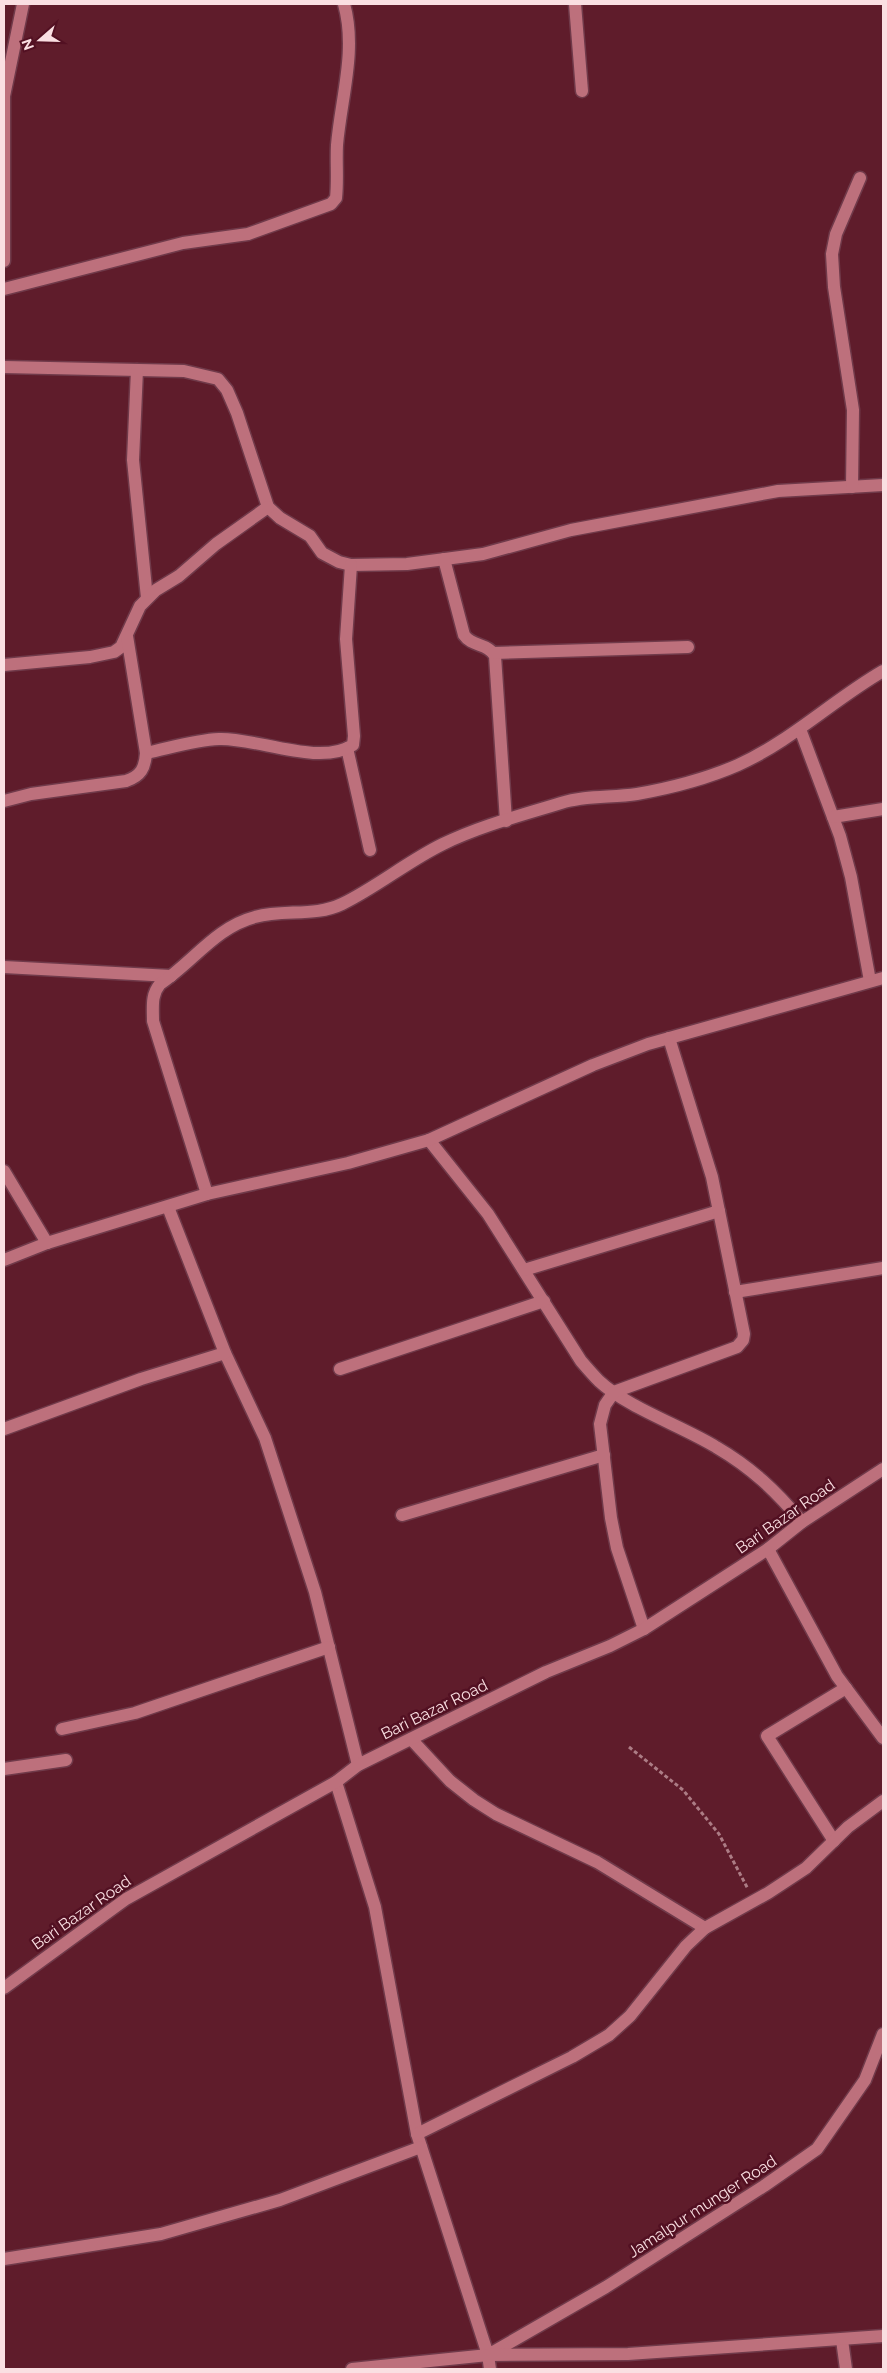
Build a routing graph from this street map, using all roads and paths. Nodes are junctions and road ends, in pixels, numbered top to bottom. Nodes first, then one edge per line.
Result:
1 (23, 4) edge
2 (344, 4) edge
3 (575, 4) edge
4 (582, 91) dead end
5 (860, 178) dead end
6 (4, 261) edge
7 (4, 289) edge
8 (4, 367) edge
9 (137, 370) junction
10 (883, 485) edge
11 (852, 487) junction
12 (268, 507) junction
13 (444, 559) junction
14 (351, 565) junction
15 (147, 598) junction
16 (127, 636) junction
17 (688, 646) dead end
18 (494, 653) junction
19 (4, 665) edge
20 (883, 671) edge
21 (800, 729) junction
22 (347, 748) junction
23 (146, 753) junction
24 (4, 801) edge
25 (883, 809) edge
26 (833, 817) junction
27 (506, 821) junction
28 (370, 850) dead end
29 (4, 967) edge
30 (171, 976) junction
31 (883, 978) edge
32 (870, 981) junction
33 (669, 1038) junction
34 (429, 1140) junction
35 (4, 1171) edge
36 (207, 1194) junction
37 (168, 1206) junction
38 (719, 1211) junction
39 (47, 1243) junction
40 (4, 1260) edge
41 (883, 1268) edge
42 (524, 1270) junction
43 (735, 1292) junction
44 (544, 1300) junction
45 (225, 1353) junction
46 (340, 1369) dead end
47 (614, 1392) junction
48 (4, 1429) edge
49 (604, 1455) junction
50 (883, 1469) edge
51 (402, 1515) dead end
52 (802, 1522) junction
53 (768, 1549) junction
54 (644, 1628) junction
55 (329, 1647) junction
56 (846, 1688) junction
57 (62, 1730) dead end
58 (883, 1738) edge
59 (411, 1739) junction
60 (629, 1746) dead end
61 (66, 1760) dead end
62 (358, 1765) junction
63 (4, 1769) edge
64 (336, 1782) junction
65 (883, 1801) edge
66 (834, 1841) junction
67 (754, 1900) junction
68 (705, 1928) junction
69 (4, 1988) edge
70 (883, 2034) edge
71 (418, 2134) junction
72 (421, 2147) junction
73 (4, 2258) edge
74 (883, 2336) edge
75 (842, 2340) junction
76 (488, 2355) junction
77 (352, 2369) edge
78 (490, 2369) edge
79 (846, 2369) edge

1 - 6 street
2 - 7 street
3 - 4 street
5 - 11 street
8 - 9 street
9 - 12 street
9 - 15 street
10 - 11 street
11 - 13 street
12 - 14 street
12 - 15 street
13 - 14 street
13 - 18 street
14 - 22 street
15 - 16 street
16 - 19 street
16 - 23 street
17 - 18 street
18 - 27 street
20 - 21 street
21 - 26 street
21 - 27 street
22 - 23 street
22 - 28 street
23 - 24 street
25 - 26 street
26 - 32 street
27 - 30 street
29 - 30 street
30 - 36 street
31 - 32 street
32 - 33 street
33 - 34 street
33 - 38 street
34 - 36 street
34 - 42 street
35 - 39 street
36 - 37 street
37 - 39 street
37 - 45 street
38 - 42 street
38 - 43 street
39 - 40 street
41 - 43 street
42 - 44 street
43 - 47 street
44 - 46 street
44 - 47 street
45 - 48 street
45 - 55 street
47 - 49 street
47 - 52 street
49 - 51 street
49 - 54 street
50 - 52 street, Bari Bazar Road
52 - 53 street, Bari Bazar Road
53 - 54 street, Bari Bazar Road
53 - 56 street
54 - 59 street, Bari Bazar Road
55 - 57 street
55 - 62 street
56 - 58 street
56 - 66 street
59 - 62 street, Bari Bazar Road
59 - 68 street
60 - 67 path
61 - 63 street
62 - 64 street, Bari Bazar Road
64 - 69 street, Bari Bazar Road
64 - 71 street
65 - 66 street
66 - 67 street
67 - 68 street
68 - 71 street
70 - 76 street, Jamalpur munger Road
71 - 72 street
72 - 73 street
72 - 76 street
74 - 75 street
75 - 76 street
75 - 79 street
76 - 77 street
76 - 78 street

